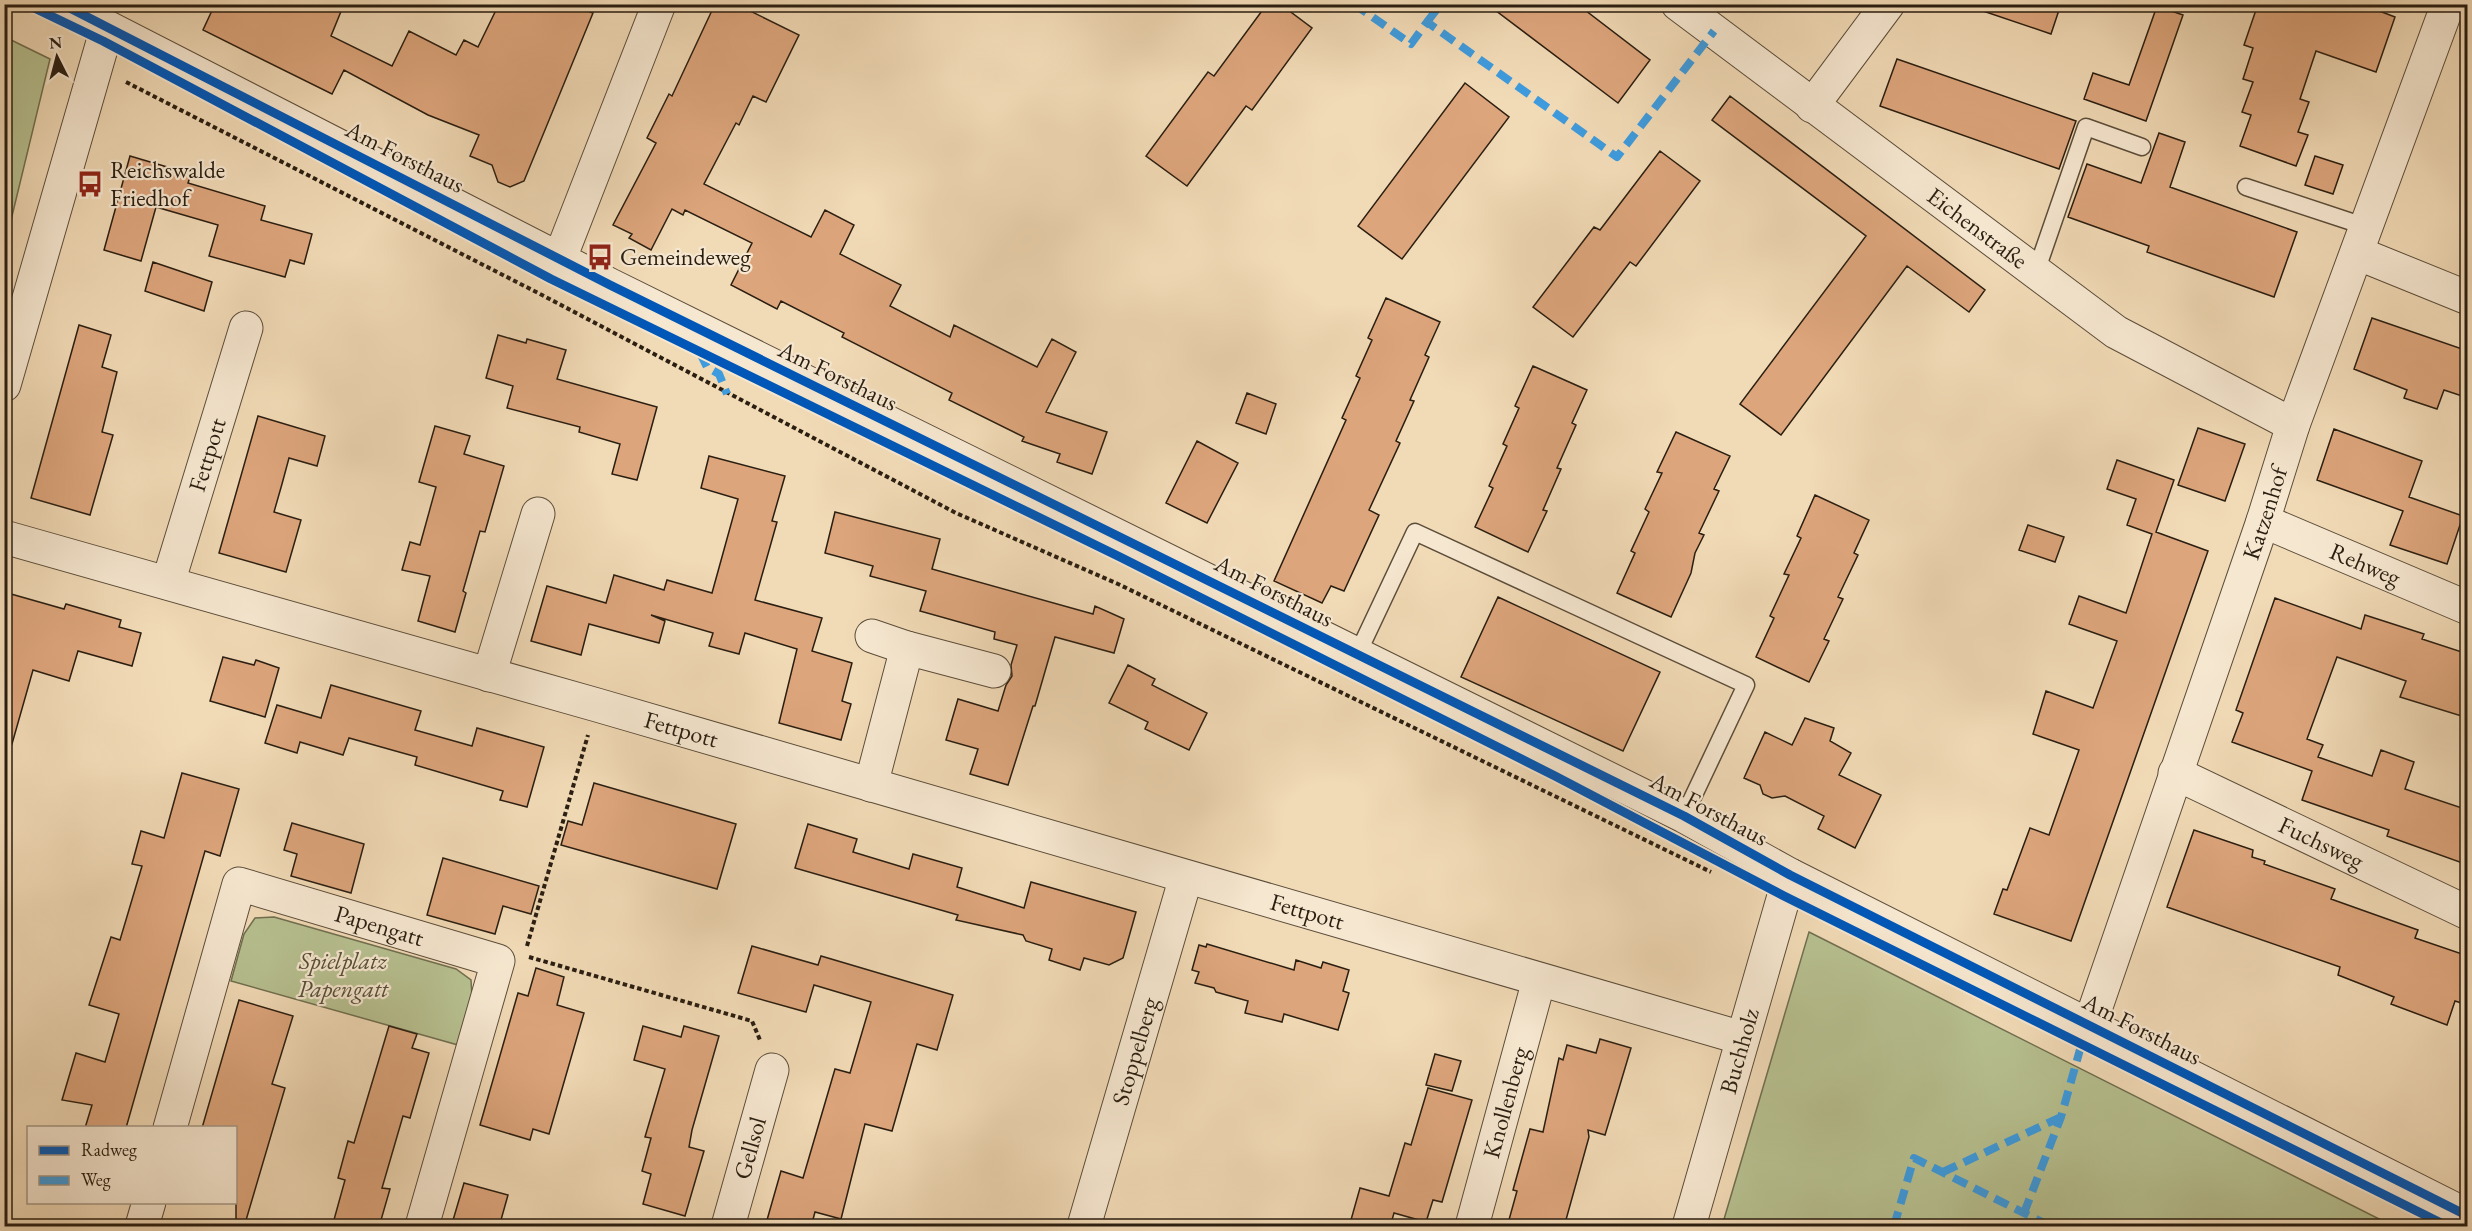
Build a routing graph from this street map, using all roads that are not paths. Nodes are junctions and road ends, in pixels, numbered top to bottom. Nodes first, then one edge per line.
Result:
1 (62, 4) edge
2 (659, 4) edge
3 (1678, 4) edge
4 (1888, 4) edge
5 (2448, 4) edge
6 (2461, 4) edge
7 (2468, 7) edge
8 (107, 28) junction
9 (1812, 106) junction
10 (2142, 147) dead end
11 (2246, 187) dead end
12 (2362, 240) junction
13 (560, 258) junction
14 (2036, 272) junction
15 (2468, 298) edge
16 (246, 328) dead end
17 (4, 385) edge
18 (2293, 425) junction
19 (538, 514) dead end
20 (2263, 521) junction
21 (4, 537) edge
22 (168, 583) junction
23 (2468, 608) edge
24 (872, 636) dead end
25 (907, 648) junction
26 (1357, 655) junction
27 (994, 670) dead end
28 (489, 675) junction
29 (2175, 773) junction
30 (871, 785) junction
31 (1684, 816) junction
32 (1790, 875) junction
33 (1185, 877) junction
34 (2468, 913) edge
35 (1539, 980) junction
36 (2090, 1024) junction
37 (1742, 1038) junction
38 (772, 1070) road end
39 (171, 1126) edge
40 (149, 1204) edge
41 (2468, 1215) edge
42 (142, 1227) edge
43 (422, 1227) edge
44 (728, 1227) edge
45 (1084, 1227) edge
46 (1472, 1227) edge
47 (1689, 1227) edge

1 - 8 street, Am Forsthaus
2 - 13 street
3 - 9 street, Eichenstraße
4 - 9 street
5 - 12 street, Katzenhof
6 - 7 street
8 - 13 street, Am Forsthaus
8 - 17 street
9 - 14 street, Eichenstraße
10 - 14 lane
11 - 12 lane
12 - 15 street
12 - 18 street, Katzenhof
13 - 26 street, Am Forsthaus
14 - 18 street, Eichenstraße
16 - 22 street, Fettpott
18 - 20 street, Katzenhof
19 - 28 street
20 - 23 street, Rehweg
20 - 29 street, Katzenhof
21 - 22 street, Fettpott
22 - 28 street, Fettpott
24 - 25 street
25 - 27 street
25 - 30 street
26 - 31 street, Am Forsthaus
26 - 31 lane, Am Forsthaus
28 - 30 street, Fettpott
29 - 34 street, Fuchsweg
29 - 36 street, Katzenhof
30 - 33 street, Fettpott
31 - 32 street, Am Forsthaus
32 - 36 street, Am Forsthaus
32 - 37 street, Buchholz
33 - 35 street, Fettpott
33 - 45 street, Stoppelberg
35 - 37 street, Fettpott
35 - 46 street, Knollenberg
36 - 41 street, Am Forsthaus
37 - 47 street, Buchholz
38 - 44 street, Gellsol
39 - 43 street, Papengatt
40 - 42 street

